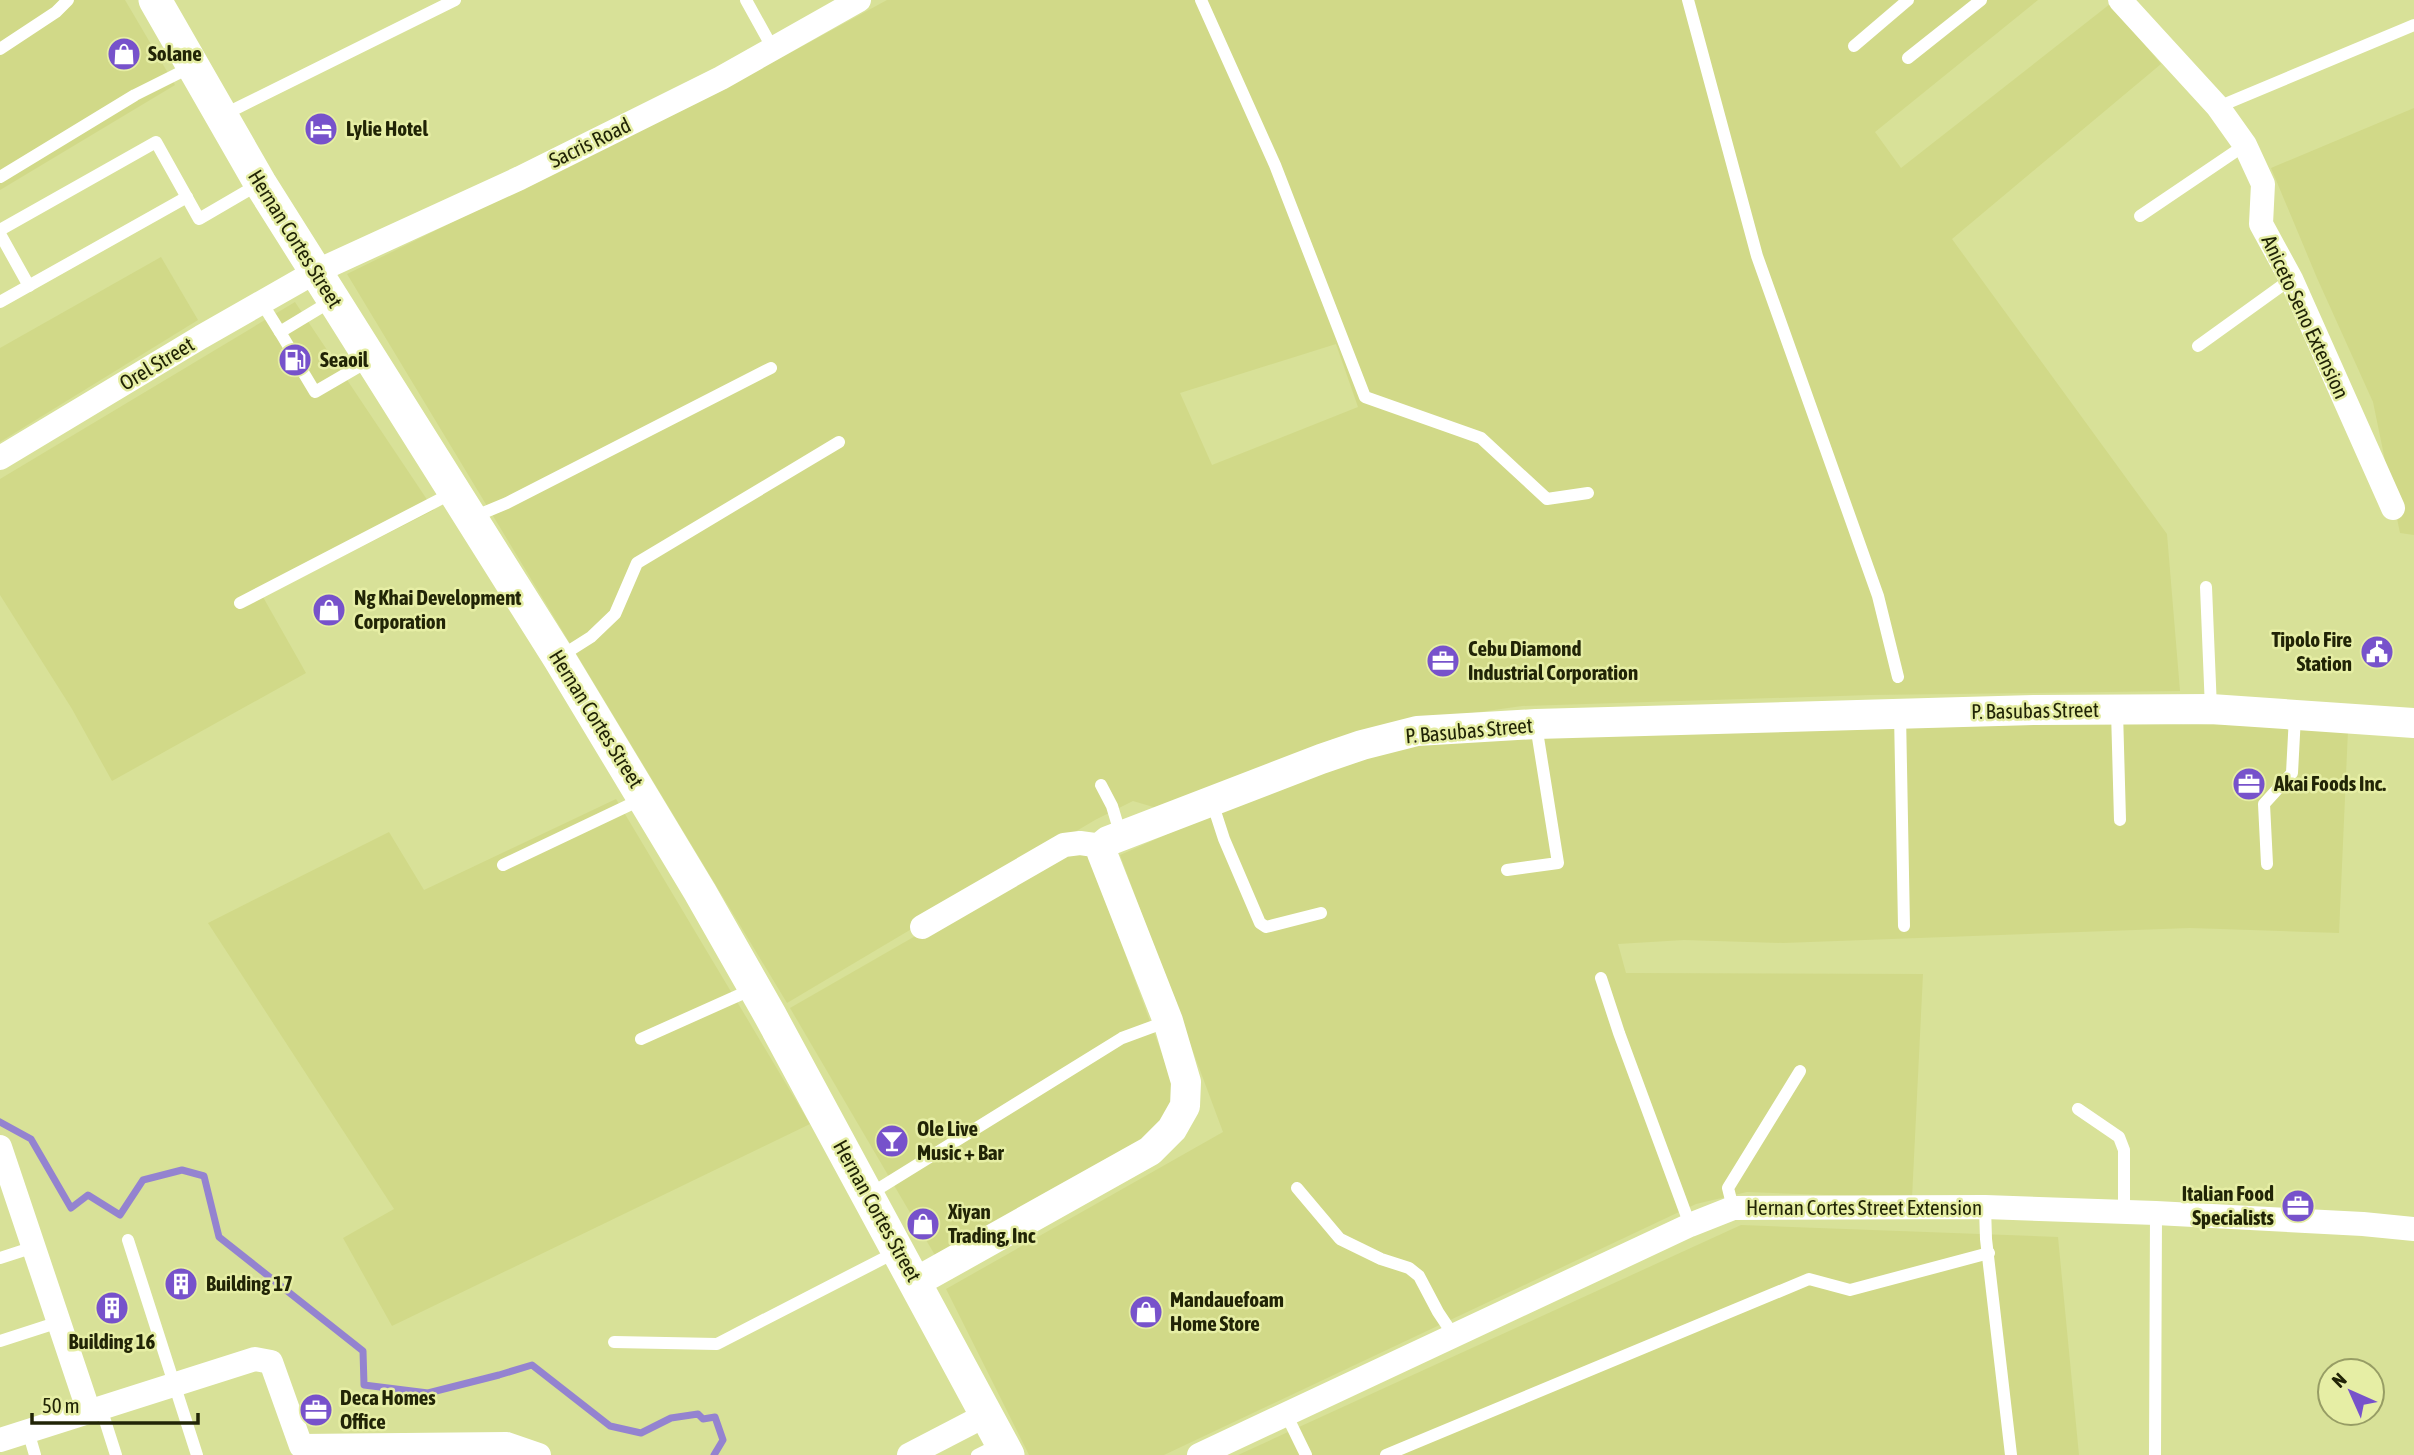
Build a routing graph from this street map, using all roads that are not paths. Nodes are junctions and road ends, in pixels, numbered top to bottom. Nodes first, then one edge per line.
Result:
1 (68, 0) edge
2 (155, 0) edge
3 (455, 0) edge
4 (746, 0) edge
5 (859, 0) edge
6 (1200, 0) edge
7 (1688, 0) edge
8 (1908, 0) edge
9 (1981, 0) edge
10 (2120, 0) edge
11 (2414, 25) edge
12 (1854, 46) dead end
13 (773, 48) junction
14 (0, 49) edge
15 (1908, 58) dead end
16 (193, 66) junction
17 (2218, 107) junction
18 (222, 116) junction
19 (2245, 145) junction
20 (0, 177) edge
21 (260, 183) junction
22 (187, 197) junction
23 (2140, 216) dead end
24 (0, 232) edge
25 (315, 272) junction
26 (2291, 279) junction
27 (29, 286) junction
28 (333, 300) junction
29 (0, 302) edge
30 (262, 303) junction
31 (280, 332) junction
32 (2198, 346) dead end
33 (289, 347) dead end
34 (371, 360) junction
35 (771, 368) dead end
36 (303, 372) dead end
37 (839, 442) dead end
38 (0, 458) edge
39 (1588, 494) dead end
40 (463, 505) junction
41 (2393, 508) dead end
42 (2206, 587) dead end
43 (240, 603) dead end
44 (559, 658) junction
45 (1898, 677) dead end
46 (2211, 709) junction
47 (2117, 710) junction
48 (1900, 713) junction
49 (2295, 715) junction
50 (2414, 723) edge
51 (1536, 724) junction
52 (1101, 785) dead end
53 (645, 797) junction
54 (1212, 802) junction
55 (2120, 820) dead end
56 (1111, 841) junction
57 (503, 864) dead end
58 (2267, 864) dead end
59 (1507, 870) dead end
60 (1321, 912) dead end
61 (1905, 926) dead end
62 (922, 927) dead end
63 (1601, 978) dead end
64 (755, 988) junction
65 (1168, 1021) junction
66 (640, 1039) dead end
67 (1800, 1071) dead end
68 (2078, 1109) dead end
69 (0, 1147) edge
70 (5, 1177) edge
71 (1297, 1188) dead end
72 (868, 1195) junction
73 (1985, 1207) junction
74 (1733, 1208) junction
75 (2124, 1212) junction
76 (2156, 1213) junction
77 (1690, 1225) junction
78 (2414, 1229) edge
79 (128, 1240) dead end
80 (34, 1247) junction
81 (898, 1250) junction
82 (1989, 1253) junction
83 (0, 1258) edge
84 (916, 1282) junction
85 (59, 1322) junction
86 (1454, 1336) junction
87 (0, 1341) edge
88 (614, 1342) dead end
89 (175, 1384) junction
90 (95, 1410) junction
91 (1286, 1414) junction
92 (28, 1431) junction
93 (0, 1440) edge
94 (993, 1442) edge
95 (35, 1455) edge
96 (116, 1455) edge
97 (197, 1455) edge
98 (538, 1455) edge
99 (909, 1455) edge
100 (1199, 1455) edge
101 (1306, 1455) edge
102 (1385, 1455) edge
103 (2011, 1455) edge
104 (2155, 1455) edge

1 - 14 lane
2 - 16 main road, Hernan Cortes Street
3 - 18 lane
4 - 13 lane
5 - 13 street, Sacris Road
6 - 39 lane
7 - 45 lane
8 - 12 lane
9 - 15 lane
10 - 17 street, Aniceto Seno Extension
11 - 17 lane
13 - 25 street, Sacris Road
16 - 18 main road, Hernan Cortes Street
16 - 20 lane
17 - 19 street, Aniceto Seno Extension
18 - 21 main road, Hernan Cortes Street
19 - 23 lane
19 - 26 street, Aniceto Seno Extension
21 - 22 lane
21 - 25 main road, Hernan Cortes Street
22 - 24 lane
22 - 27 lane
24 - 27 lane
25 - 28 main road, Hernan Cortes Street
25 - 30 street, Orel Street
26 - 32 lane
26 - 41 street, Aniceto Seno Extension
27 - 29 lane
28 - 31 lane
28 - 34 main road, Hernan Cortes Street
30 - 31 lane
30 - 38 street, Orel Street
31 - 33 lane
34 - 36 lane
34 - 40 main road, Hernan Cortes Street
35 - 40 lane
37 - 44 lane
40 - 43 lane
40 - 44 main road, Hernan Cortes Street
42 - 46 lane
44 - 53 main road, Hernan Cortes Street
46 - 47 street, P. Basubas Street
46 - 49 street, P. Basubas Street
47 - 48 street, P. Basubas Street
47 - 55 lane
48 - 51 street, P. Basubas Street
48 - 61 lane
49 - 50 street, P. Basubas Street
49 - 58 lane
51 - 54 street, P. Basubas Street
51 - 59 lane
52 - 56 lane
53 - 57 lane
53 - 64 main road, Hernan Cortes Street
54 - 56 street, P. Basubas Street
54 - 60 lane
56 - 62 street
56 - 65 street
63 - 77 lane
64 - 66 lane
64 - 72 main road, Hernan Cortes Street
65 - 72 lane
65 - 84 street
67 - 74 lane
68 - 75 lane
69 - 70 street
70 - 80 street
71 - 86 lane
72 - 81 main road, Hernan Cortes Street
73 - 74 street, Hernan Cortes Street Extension
73 - 75 street, Hernan Cortes Street Extension
73 - 82 lane
74 - 77 street, Hernan Cortes Street Extension
75 - 76 street, Hernan Cortes Street Extension
76 - 78 street, Hernan Cortes Street Extension
76 - 104 lane
77 - 86 street, Hernan Cortes Street Extension
79 - 89 lane
80 - 83 lane
80 - 85 street
81 - 84 main road, Hernan Cortes Street
81 - 88 lane
82 - 102 lane
82 - 103 lane
84 - 94 main road, Hernan Cortes Street
85 - 87 lane
85 - 90 street
86 - 91 street, Hernan Cortes Street Extension
89 - 90 street
89 - 97 lane
89 - 98 street
90 - 92 street
90 - 96 lane
91 - 100 street, Hernan Cortes Street Extension
91 - 101 lane
92 - 93 street
92 - 95 lane
94 - 99 street

